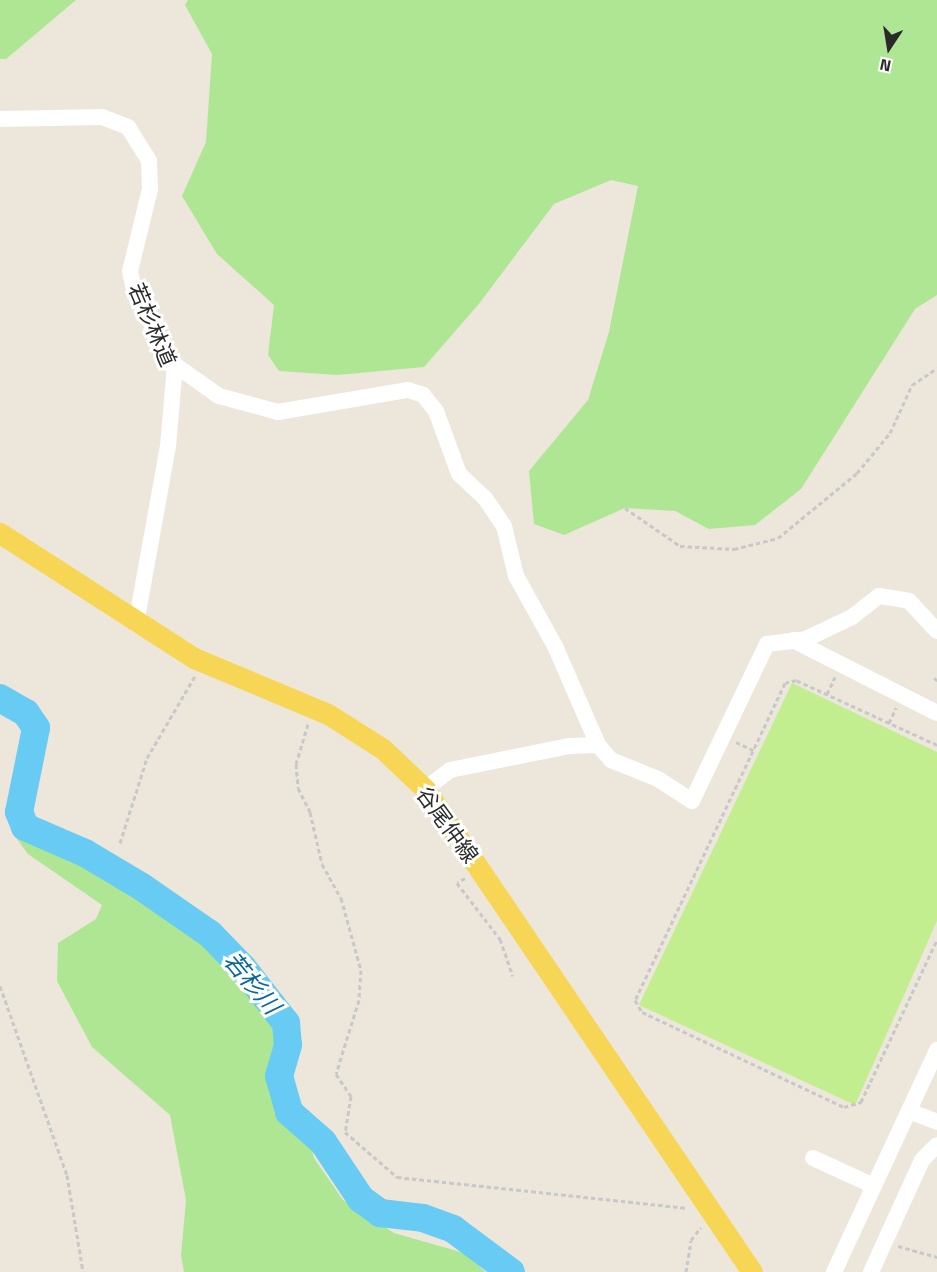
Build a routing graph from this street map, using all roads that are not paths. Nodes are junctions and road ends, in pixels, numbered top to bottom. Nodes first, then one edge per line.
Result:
1 (0, 119) edge
2 (175, 364) junction
3 (0, 533) edge
4 (136, 624) junction
5 (937, 631) edge
6 (792, 640) junction
7 (937, 713) edge
8 (598, 746) junction
9 (425, 789) junction
10 (937, 1050) edge
11 (909, 1111) junction
12 (937, 1122) edge
13 (937, 1145) edge
14 (813, 1158) dead end
15 (874, 1186) junction
16 (752, 1272) edge
17 (834, 1272) edge
18 (871, 1272) edge

1 - 2 street, 若杉林道
2 - 4 street, 若杉林道
2 - 8 street
3 - 4 main road, 谷尾仲線
4 - 9 main road, 谷尾仲線
5 - 6 street
6 - 7 street
6 - 8 street
8 - 9 street
9 - 16 main road, 谷尾仲線
10 - 11 street
11 - 12 street
11 - 15 street
13 - 18 street
14 - 15 street
15 - 17 street

